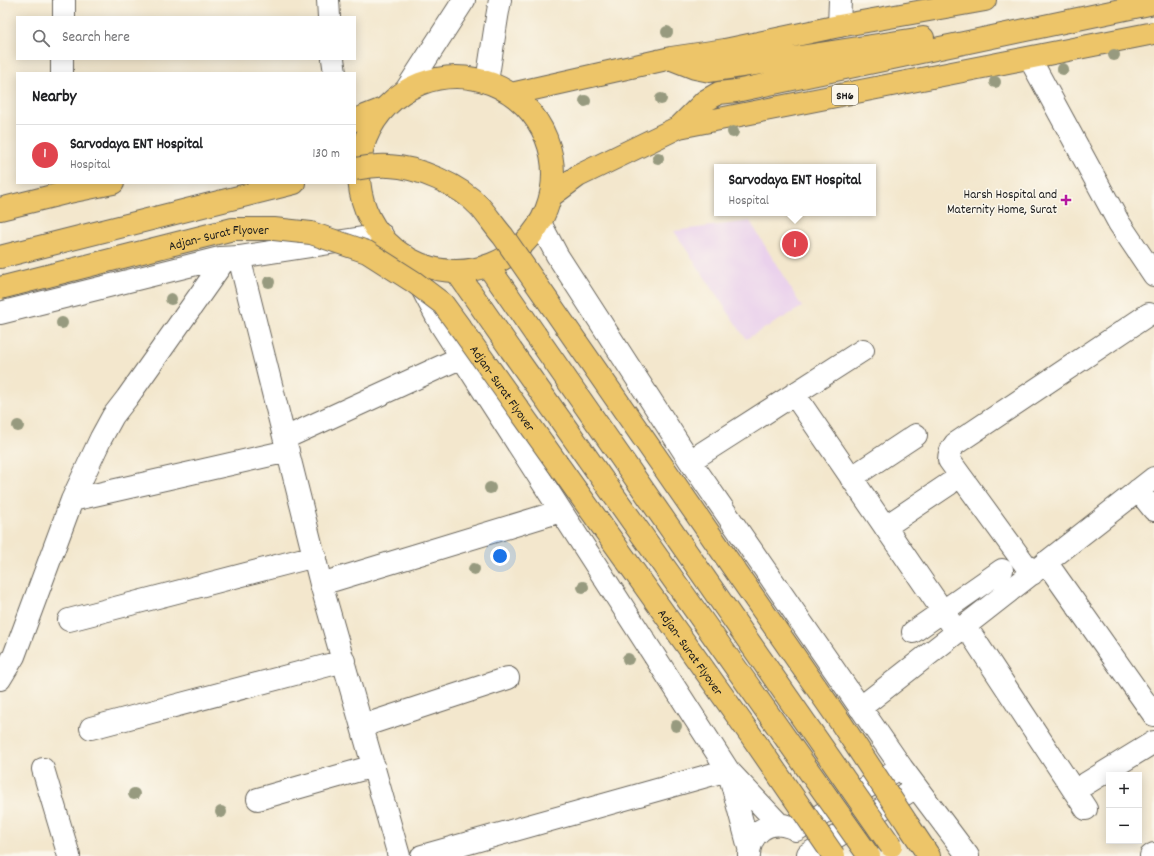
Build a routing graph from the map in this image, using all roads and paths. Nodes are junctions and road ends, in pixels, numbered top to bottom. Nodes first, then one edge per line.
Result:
1 (64, 0) edge
2 (328, 0) edge
3 (464, 0) edge
4 (500, 0) edge
5 (840, 0) edge
6 (985, 0) edge
7 (1114, 0) edge
8 (1154, 3) edge
9 (64, 16) edge
10 (329, 16) edge
11 (839, 26) junction
12 (1154, 33) edge
13 (671, 58) junction
14 (1030, 59) junction
15 (62, 60) edge
16 (334, 60) edge
17 (62, 72) edge
18 (335, 72) edge
19 (488, 82) junction
20 (406, 90) junction
21 (511, 94) junction
22 (383, 109) junction
23 (356, 120) edge
24 (679, 128) junction
25 (356, 169) edge
26 (102, 184) edge
27 (290, 184) edge
28 (69, 187) edge
29 (551, 196) junction
30 (0, 209) edge
31 (540, 223) junction
32 (382, 235) junction
33 (405, 256) junction
34 (0, 257) edge
35 (233, 257) junction
36 (488, 266) junction
37 (456, 271) junction
38 (1154, 275) edge
39 (0, 288) edge
40 (0, 313) edge
41 (1149, 314) dead end
42 (863, 350) dead end
43 (462, 357) junction
44 (794, 394) junction
45 (916, 435) dead end
46 (287, 444) junction
47 (690, 461) junction
48 (851, 478) junction
49 (949, 484) dead end
50 (1146, 484) edge
51 (72, 500) junction
52 (1154, 510) edge
53 (561, 511) junction
54 (884, 527) junction
55 (315, 556) junction
56 (1039, 568) junction
57 (1002, 570) dead end
58 (322, 584) junction
59 (942, 612) junction
60 (68, 620) dead end
61 (961, 629) junction
62 (913, 632) dead end
63 (344, 661) junction
64 (508, 678) dead end
65 (0, 679) edge
66 (860, 708) junction
67 (1154, 715) edge
68 (362, 726) junction
69 (92, 728) dead end
70 (1154, 742) edge
71 (374, 766) junction
72 (902, 768) junction
73 (44, 769) dead end
74 (728, 770) junction
75 (916, 787) junction
76 (1074, 791) junction
77 (258, 799) dead end
78 (1086, 809) dead end
79 (787, 827) junction
80 (749, 852) edge
81 (1154, 854) edge
82 (808, 855) edge
83 (69, 856) edge
84 (399, 856) edge
85 (422, 856) edge
86 (834, 856) edge
87 (869, 856) edge
88 (898, 856) edge
89 (928, 856) edge
90 (968, 856) edge
91 (1151, 856) edge

1 - 9 street
2 - 10 street
3 - 20 street
4 - 19 street
5 - 11 street
6 - 11 main road
7 - 13 main road
8 - 24 main road
11 - 13 main road
12 - 14 main road, SH6
13 - 21 main road
14 - 24 main road, SH6
14 - 38 street
15 - 17 street
16 - 18 street
19 - 20 main road
19 - 21 main road
20 - 22 main road
21 - 29 main road
22 - 23 main road
22 - 32 main road
24 - 29 main road, SH6
25 - 89 main road, bridge
26 - 28 main road
27 - 34 main road
28 - 30 main road
29 - 31 main road
31 - 36 main road
31 - 47 street
32 - 33 main road
32 - 35 street
33 - 37 main road
33 - 43 street
35 - 40 street
35 - 46 street
35 - 51 street
36 - 37 main road
36 - 88 main road, bridge
37 - 87 main road, bridge
39 - 86 main road, Adjan- Surat Flyover, bridge
41 - 56 street
42 - 44 street
43 - 46 street
43 - 53 street
44 - 47 street
44 - 48 street
45 - 48 street
46 - 51 street
46 - 55 street
47 - 66 street
48 - 54 street
49 - 54 street
50 - 52 street
50 - 56 street
51 - 65 street
53 - 58 street
53 - 74 street
54 - 59 street
55 - 58 street
55 - 60 street
56 - 61 street
56 - 67 street
57 - 59 street
58 - 63 street
59 - 61 street
59 - 62 street
61 - 66 street
61 - 76 street
63 - 68 street
63 - 69 street
64 - 68 street
66 - 72 street
68 - 71 street
70 - 76 street
71 - 77 street
71 - 84 street
72 - 75 street
72 - 79 street
73 - 83 street
74 - 79 street
74 - 80 street
74 - 85 street
75 - 82 street
75 - 90 street
76 - 78 street
79 - 80 street
79 - 82 street
81 - 91 street

